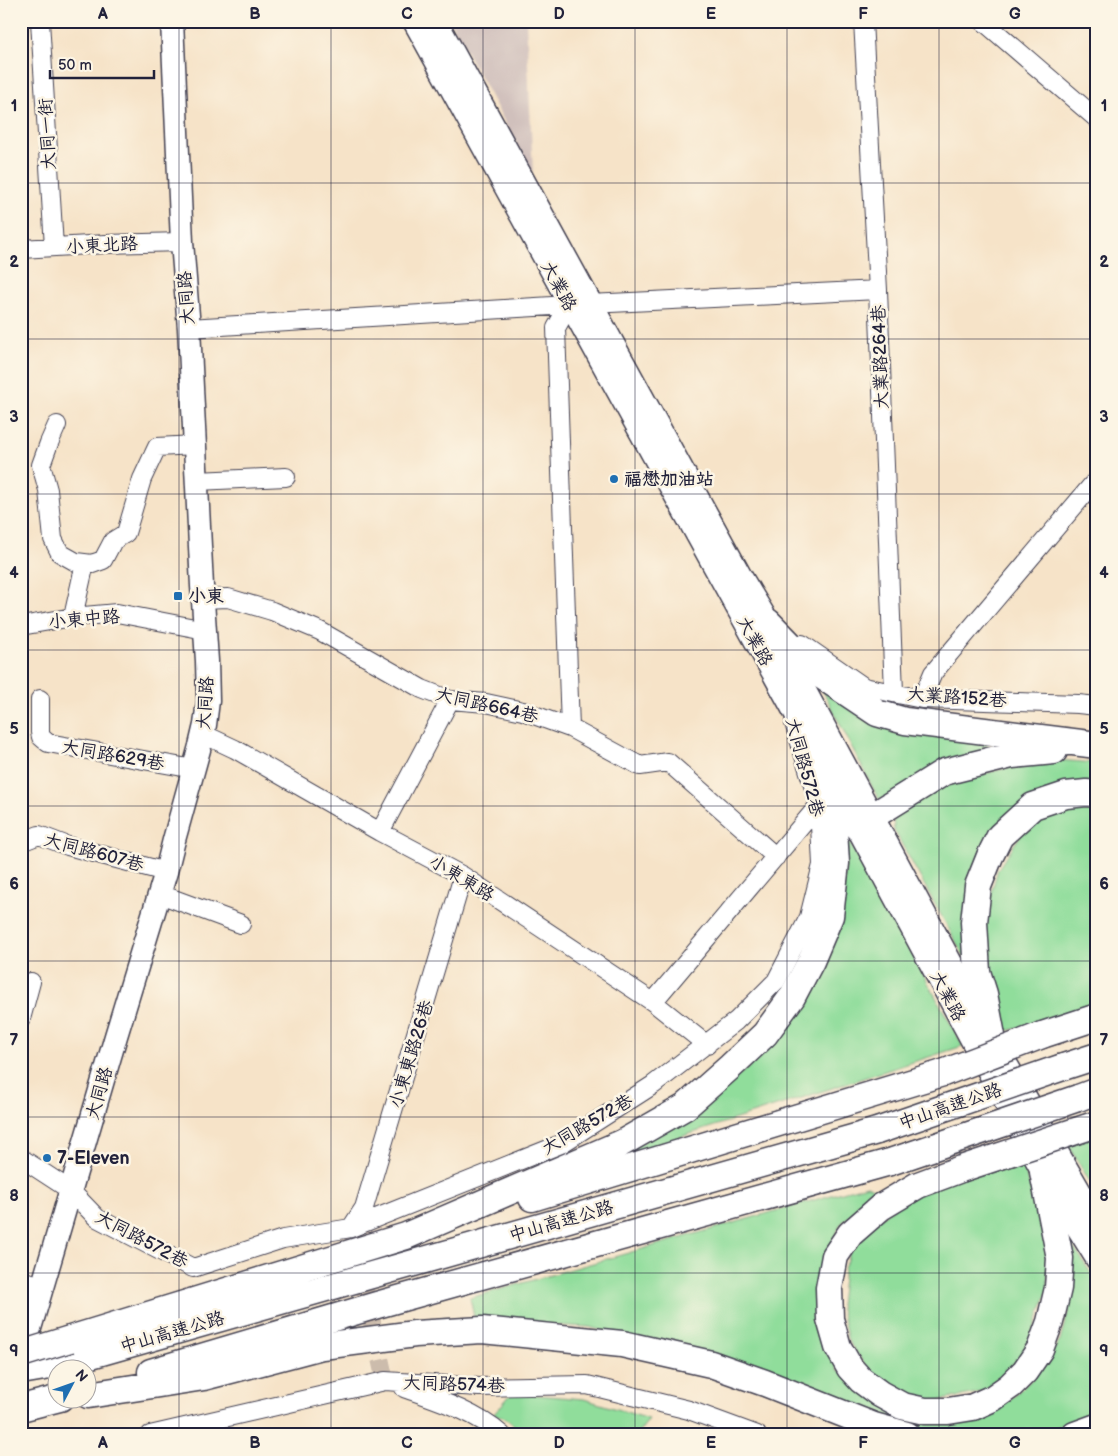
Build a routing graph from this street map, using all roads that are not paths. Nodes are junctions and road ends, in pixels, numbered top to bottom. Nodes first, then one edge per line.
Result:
1 (40, 21) edge
2 (172, 21) edge
3 (414, 21) edge
4 (436, 21) edge
5 (863, 21) edge
6 (983, 21) edge
7 (1097, 119) edge
8 (509, 175) junction
9 (182, 242) junction
10 (54, 247) junction
11 (21, 249) edge
12 (878, 290) junction
13 (580, 305) junction
14 (189, 328) junction
15 (58, 425) dead end
16 (195, 445) junction
17 (286, 477) dead end
18 (197, 480) junction
19 (1097, 480) edge
20 (85, 563) junction
21 (741, 577) junction
22 (202, 599) junction
23 (73, 617) junction
24 (768, 622) junction
25 (21, 626) edge
26 (205, 630) junction
27 (894, 692) junction
28 (785, 696) junction
29 (922, 698) junction
30 (40, 699) dead end
31 (450, 700) junction
32 (1097, 706) edge
33 (570, 728) junction
34 (203, 734) junction
35 (1097, 746) edge
36 (814, 747) junction
37 (194, 769) junction
38 (1097, 794) edge
39 (818, 805) junction
40 (866, 822) junction
41 (380, 832) junction
42 (21, 842) edge
43 (776, 857) junction
44 (166, 872) junction
45 (463, 876) junction
46 (160, 894) junction
47 (241, 924) dead end
48 (31, 982) dead end
49 (653, 1002) junction
50 (1097, 1017) edge
51 (21, 1019) edge
52 (993, 1041) junction
53 (707, 1045) junction
54 (1097, 1056) edge
55 (1087, 1095) edge
56 (1095, 1125) edge
57 (21, 1158) edge
58 (1043, 1172) junction
59 (70, 1190) junction
60 (1097, 1221) edge
61 (351, 1228) junction
62 (406, 1236) junction
63 (1097, 1259) edge
64 (32, 1283) edge
65 (21, 1354) edge
66 (21, 1359) edge
67 (21, 1371) edge
68 (385, 1381) junction
69 (98, 1387) edge
70 (98, 1394) edge
71 (48, 1402) edge
72 (21, 1408) edge
73 (1097, 1427) edge
74 (150, 1435) edge
75 (502, 1435) edge
76 (757, 1435) edge
77 (907, 1435) edge
78 (1075, 1435) edge

1 - 10 street, 大同一街
2 - 9 main road, 大同路
3 - 8 main road, 大業路
4 - 8 main road, 大業路
5 - 12 street, 大業路264巷
6 - 7 street
8 - 13 main road, 大業路
9 - 10 street, 小東北路
9 - 14 main road, 大同路
10 - 11 street, 小東北路
12 - 13 street
12 - 27 street, 大業路264巷
13 - 14 street
13 - 21 main road, 大業路
13 - 28 main road, 大業路
13 - 33 street
14 - 16 main road, 大同路
15 - 20 street
16 - 18 main road, 大同路
16 - 20 street
17 - 18 street
18 - 22 main road, 大同路
19 - 29 street
20 - 23 street
21 - 24 main road, 大業路
21 - 27 street, 大業路152巷
22 - 26 main road, 大同路
22 - 31 street, 大同路664巷
23 - 25 street, 小東中路
23 - 26 street, 小東中路
24 - 35 highway
24 - 40 main road, 大業路
26 - 34 main road, 大同路
27 - 29 street, 大業路152巷
28 - 36 main road, 大業路
28 - 39 street, 大同路572巷
29 - 32 street, 大業路152巷
30 - 37 street, 大同路629巷
31 - 33 street, 大同路664巷
31 - 41 street
33 - 43 street, 大同路664巷
34 - 37 main road, 大同路
34 - 41 street, 小東東路
35 - 40 highway
36 - 40 main road, 大業路
36 - 62 highway
37 - 44 main road, 大同路
38 - 52 highway
39 - 43 street
39 - 53 street, 大同路572巷
40 - 52 main road, 大業路
40 - 58 main road, 大業路
41 - 45 street, 小東東路
42 - 44 street, 大同路607巷
43 - 49 street
44 - 46 main road, 大同路
45 - 49 street, 小東東路
45 - 61 street, 小東東路26巷
46 - 47 street
46 - 59 main road, 大同路
48 - 51 street
49 - 53 street, 小東東路
50 - 62 highway, bridge
52 - 60 main road, 大業路
53 - 61 street, 大同路572巷
54 - 67 highway, 中山高速公路, bridge
55 - 69 highway, 中山高速公路, bridge
56 - 58 highway, bridge
57 - 59 street, 大同路572巷
58 - 63 main road, 大業路
59 - 61 street, 大同路572巷
59 - 64 main road, 大同路
62 - 65 highway, bridge
64 - 66 main road, 大同路
68 - 74 street, 大同路574巷
68 - 75 street
68 - 76 street, 大同路574巷
70 - 77 highway
71 - 72 highway
73 - 78 highway

